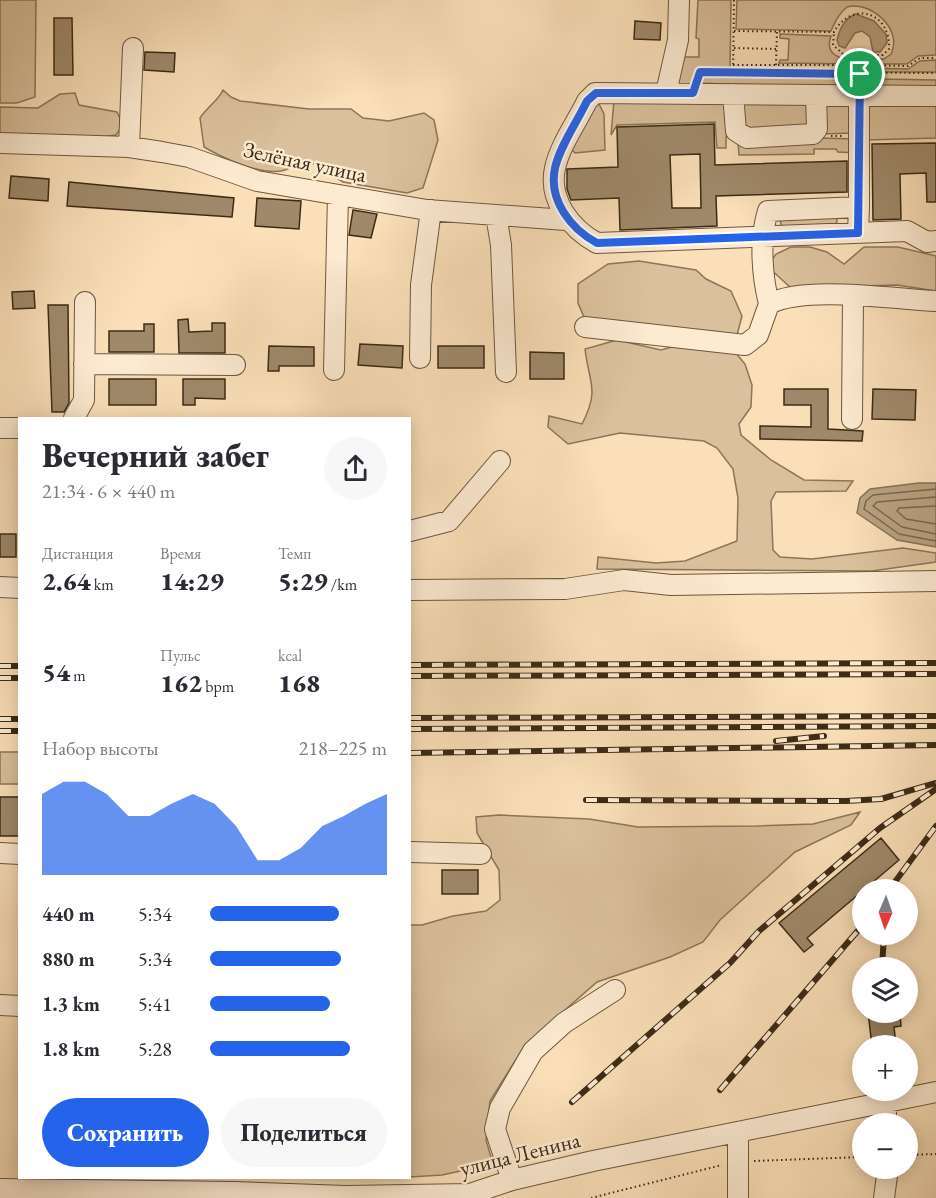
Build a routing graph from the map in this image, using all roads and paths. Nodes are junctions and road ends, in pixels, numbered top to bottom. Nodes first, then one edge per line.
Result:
1 (679, 0) edge
2 (734, 0) edge
3 (734, 31) junction
4 (777, 31) junction
5 (834, 32) junction
6 (133, 48) dead end
7 (734, 48) junction
8 (777, 49) junction
9 (860, 56) junction
10 (936, 58) edge
11 (733, 65) junction
12 (776, 65) junction
13 (860, 65) junction
14 (733, 72) junction
15 (936, 73) edge
16 (860, 74) junction
17 (666, 93) junction
18 (693, 93) junction
19 (733, 94) junction
20 (816, 95) junction
21 (860, 96) junction
22 (936, 96) edge
23 (813, 134) junction
24 (859, 136) junction
25 (0, 143) edge
26 (129, 147) junction
27 (338, 195) junction
28 (860, 207) junction
29 (431, 210) junction
30 (496, 215) junction
31 (566, 220) junction
32 (858, 233) junction
33 (764, 237) junction
34 (936, 241) edge
35 (853, 297) junction
36 (936, 300) edge
37 (85, 302) dead end
38 (769, 304) junction
39 (585, 327) dead end
40 (420, 358) dead end
41 (84, 364) junction
42 (235, 365) dead end
43 (334, 370) dead end
44 (506, 372) dead end
45 (75, 417) edge
46 (852, 419) dead end
47 (0, 428) edge
48 (18, 428) edge
49 (501, 461) dead end
50 (411, 531) edge
51 (936, 581) edge
52 (0, 587) edge
53 (18, 588) edge
54 (411, 590) edge
55 (411, 852) edge
56 (0, 854) edge
57 (18, 854) edge
58 (481, 854) dead end
59 (615, 990) dead end
60 (0, 1005) edge
61 (18, 1006) edge
62 (936, 1092) edge
63 (886, 1102) junction
64 (886, 1113) edge
65 (738, 1132) junction
66 (936, 1154) edge
67 (918, 1155) edge
68 (887, 1179) edge
69 (512, 1180) junction
70 (231, 1185) edge
71 (0, 1189) edge
72 (470, 1196) edge
73 (738, 1198) edge
74 (884, 1198) edge

1 - 17 street
2 - 3 path
3 - 4 path
3 - 7 path
4 - 5 path
4 - 8 path
5 - 9 path
5 - 9 path
6 - 26 street
7 - 8 path
7 - 11 path
8 - 12 path
9 - 13 path
10 - 13 path
11 - 12 path
11 - 14 path
12 - 13 path
13 - 16 path
14 - 16 path
14 - 18 path
14 - 19 path
15 - 16 path
16 - 21 path
17 - 18 street
17 - 31 street
18 - 19 street
19 - 20 street
19 - 23 street
20 - 21 street
20 - 23 street
21 - 22 street
21 - 24 street
23 - 24 path
24 - 28 street
25 - 26 street, Зелёная улица
26 - 27 street, Зелёная улица
27 - 29 street, Зелёная улица
27 - 43 street
28 - 32 street
28 - 33 street
29 - 30 street, Зелёная улица
29 - 40 street
30 - 31 street, Зелёная улица
30 - 44 street
31 - 33 street
32 - 33 street
32 - 34 street
33 - 38 street
35 - 36 street
35 - 38 street
35 - 46 street
37 - 41 street
38 - 39 street
41 - 42 street
41 - 45 street
47 - 48 street
49 - 50 street
51 - 54 street
52 - 53 street
55 - 58 street
56 - 57 street
59 - 69 street
60 - 61 street
62 - 63 street, улица Ленина
63 - 64 street
63 - 65 street, улица Ленина
65 - 69 street, улица Ленина
65 - 73 street
66 - 67 path
68 - 74 street
69 - 72 street, улица Ленина
70 - 71 street, улица Ленина
70 - 72 street, улица Ленина

